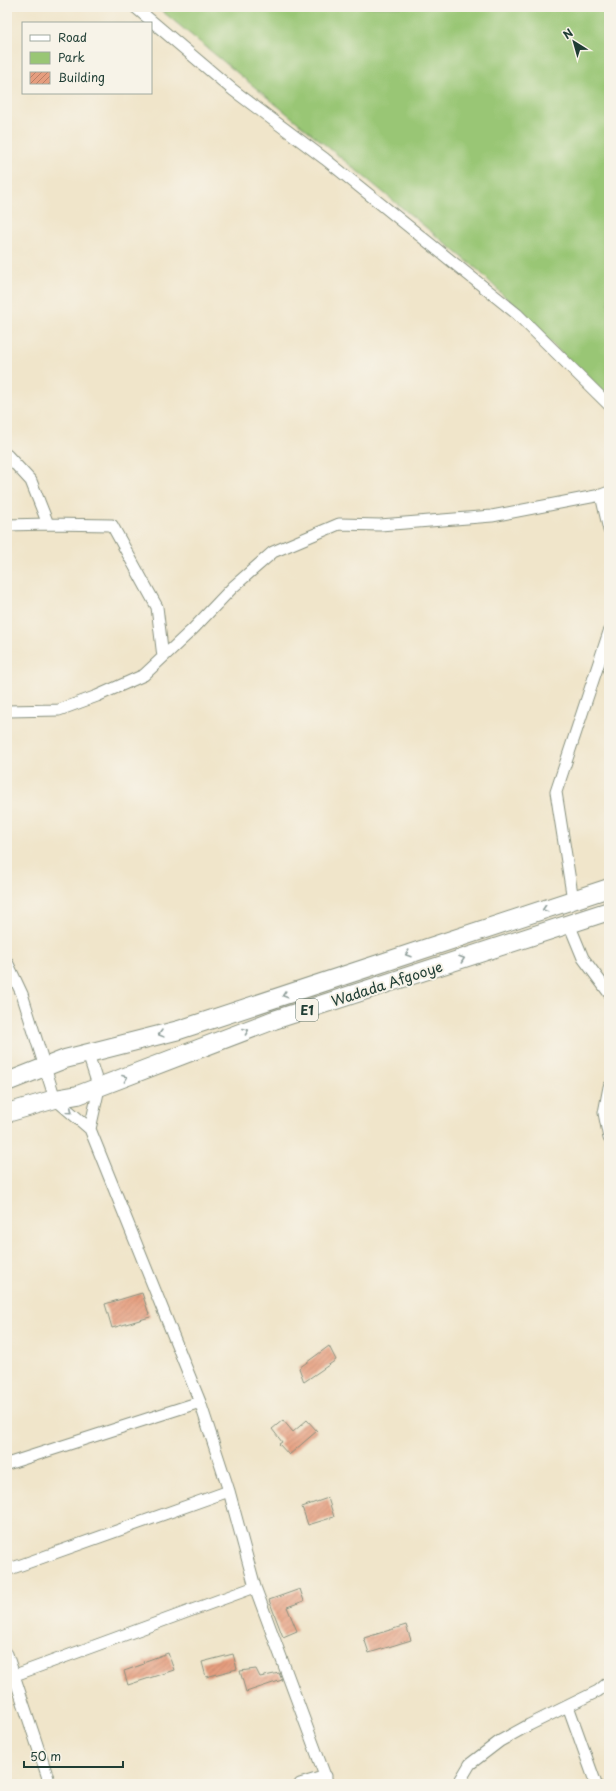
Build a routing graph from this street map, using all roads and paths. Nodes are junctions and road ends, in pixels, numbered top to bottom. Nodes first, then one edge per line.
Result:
1 (135, 7) edge
2 (609, 406) edge
3 (7, 455) edge
4 (605, 494) edge
5 (48, 524) junction
6 (7, 525) edge
7 (609, 530) edge
8 (609, 632) edge
9 (163, 657) junction
10 (7, 711) edge
11 (609, 888) edge
12 (573, 900) junction
13 (609, 912) edge
14 (569, 924) junction
15 (7, 962) edge
16 (609, 993) edge
17 (88, 1054) junction
18 (46, 1067) junction
19 (7, 1082) edge
20 (609, 1087) edge
21 (99, 1088) junction
22 (56, 1099) junction
23 (7, 1113) edge
24 (90, 1129) junction
25 (609, 1138) edge
26 (200, 1402) junction
27 (7, 1464) edge
28 (229, 1491) junction
29 (7, 1570) edge
30 (255, 1587) junction
31 (7, 1654) edge
32 (10, 1677) edge
33 (609, 1682) edge
34 (568, 1706) junction
35 (327, 1780) edge
36 (50, 1784) edge
37 (300, 1784) edge
38 (458, 1784) edge
39 (596, 1784) edge

1 - 2 street
3 - 5 street
4 - 7 street
4 - 9 street
5 - 6 street
5 - 9 street
8 - 12 street
9 - 10 street
11 - 12 highway, Wadada Afgooye / E1
12 -> 17 highway, Wadada Afgooye / E1
13 - 14 highway, Wadada Afgooye / E1
14 - 16 street
21 -> 14 highway, Wadada Afgooye / E1
15 - 18 street
17 - 18 highway, Wadada Afgooye / E1
17 - 21 street
18 - 19 highway, Wadada Afgooye / E1
18 - 22 street
20 - 25 street
21 - 22 highway, Wadada Afgooye / E1
21 - 24 street
22 - 23 highway, Wadada Afgooye / E1
22 -> 24 street
24 - 26 street
26 - 27 street
26 - 28 street
28 - 29 street
28 - 30 street
30 - 32 street
30 - 35 street
31 - 32 street
32 - 36 street
33 - 34 street
34 - 38 street
34 - 39 street
35 - 37 street

